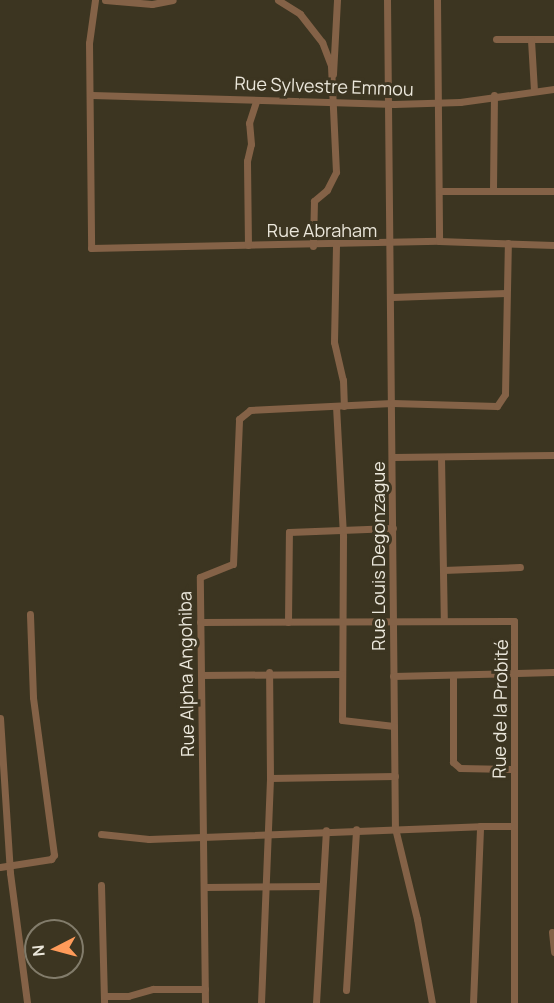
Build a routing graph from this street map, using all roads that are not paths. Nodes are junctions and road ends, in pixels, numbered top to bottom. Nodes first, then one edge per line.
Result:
1 (95, 0) edge
2 (105, 0) edge
3 (173, 0) edge
4 (278, 0) edge
5 (337, 0) edge
6 (387, 0) edge
7 (437, 0) edge
8 (496, 39) dead end
9 (554, 39) edge
10 (531, 40) junction
11 (332, 76) junction
12 (554, 89) edge
13 (534, 90) junction
14 (92, 95) junction
15 (494, 95) junction
16 (256, 101) junction
17 (438, 103) junction
18 (390, 104) junction
19 (335, 105) junction
20 (493, 189) junction
21 (440, 191) junction
22 (554, 191) edge
23 (439, 241) junction
24 (507, 243) junction
25 (391, 244) junction
26 (248, 245) junction
27 (554, 245) edge
28 (314, 246) junction
29 (336, 246) junction
30 (506, 293) junction
31 (392, 297) junction
32 (392, 403) junction
33 (340, 406) junction
34 (554, 455) edge
35 (393, 457) junction
36 (441, 457) junction
37 (342, 527) junction
38 (393, 528) junction
39 (520, 567) dead end
40 (443, 570) junction
41 (30, 614) dead end
42 (394, 621) junction
43 (444, 621) junction
44 (200, 622) junction
45 (288, 622) junction
46 (342, 622) junction
47 (269, 672) junction
48 (513, 672) junction
49 (554, 672) edge
50 (341, 674) junction
51 (201, 675) junction
52 (453, 675) junction
53 (393, 676) junction
54 (0, 718) edge
55 (394, 726) junction
56 (513, 769) junction
57 (395, 776) junction
58 (270, 778) junction
59 (3, 781) edge
60 (480, 826) junction
61 (514, 826) junction
62 (395, 828) junction
63 (356, 829) junction
64 (326, 830) junction
65 (265, 832) junction
66 (101, 834) dead end
67 (204, 834) junction
68 (9, 866) junction
69 (0, 867) edge
70 (101, 885) dead end
71 (321, 886) junction
72 (205, 887) junction
73 (263, 887) junction
74 (552, 932) dead end
75 (554, 952) edge
76 (205, 989) junction
77 (346, 990) dead end
78 (104, 1000) edge
79 (27, 1003) edge
80 (205, 1003) edge
81 (261, 1003) edge
82 (316, 1003) edge
83 (432, 1003) edge
84 (473, 1003) edge
85 (514, 1003) edge

1 - 14 street
2 - 3 street
4 - 11 street
5 - 11 street
6 - 18 street, Rue Louis Degonzague
7 - 17 street
8 - 10 street
9 - 10 street
10 - 13 street
11 - 19 street
12 - 13 street, Rue Sylvestre Emmou
13 - 15 street, Rue Sylvestre Emmou
14 - 16 street, Rue Sylvestre Emmou
14 - 26 street, Rue Abraham
15 - 17 street, Rue Sylvestre Emmou
15 - 20 street
16 - 19 street, Rue Sylvestre Emmou
16 - 26 street
17 - 18 street, Rue Sylvestre Emmou
17 - 21 street
18 - 19 street, Rue Sylvestre Emmou
18 - 25 street, Rue Louis Degonzague
19 - 28 street
20 - 21 street
20 - 22 street
21 - 23 street
23 - 24 street, Rue Abraham
23 - 25 street, Rue Abraham
24 - 27 street, Rue Abraham
24 - 30 street
25 - 29 street, Rue Abraham
25 - 31 street, Rue Louis Degonzague
26 - 28 street, Rue Abraham
28 - 29 street, Rue Abraham
29 - 33 street
30 - 31 street
30 - 32 street, Rue Alpha Angohiba
31 - 32 street, Rue Louis Degonzague
32 - 33 street, Rue Alpha Angohiba
32 - 35 street, Rue Louis Degonzague
33 - 37 street
33 - 44 street, Rue Alpha Angohiba
34 - 36 street
35 - 36 street
35 - 38 street, Rue Louis Degonzague
36 - 40 street
37 - 38 street
37 - 45 street
37 - 46 street
38 - 42 street, Rue Louis Degonzague
39 - 40 street
40 - 43 street
41 - 68 street
42 - 43 street, Rue de la Probité
42 - 46 street, Rue de la Probité
42 - 53 street, Rue Louis Degonzague
43 - 48 street, Rue de la Probité
44 - 45 street, Rue de la Probité
44 - 51 street, Rue Alpha Angohiba
45 - 46 street, Rue de la Probité
46 - 50 street
47 - 50 street
47 - 51 street
47 - 58 street
48 - 49 street
48 - 52 street
48 - 56 street, Rue de la Probité
50 - 55 street
51 - 67 street, Rue Alpha Angohiba
52 - 53 street
52 - 56 street
53 - 55 street, Rue Louis Degonzague
54 - 59 street
55 - 57 street, Rue Louis Degonzague
56 - 61 street, Rue de la Probité
57 - 58 street
57 - 62 street, Rue Louis Degonzague
58 - 65 street
59 - 68 street
60 - 61 street
60 - 62 street
60 - 84 street
61 - 85 street, Rue de la Probité
62 - 63 street
62 - 83 street, Rue Louis Degonzague
63 - 64 street
63 - 77 street
64 - 65 street
64 - 71 street
65 - 67 street
65 - 73 street
66 - 67 street
67 - 72 street, Rue Alpha Angohiba
68 - 69 street
68 - 79 street
70 - 78 street
71 - 73 street
71 - 82 street
72 - 73 street
72 - 76 street, Rue Alpha Angohiba
73 - 81 street
74 - 75 street
76 - 78 street
76 - 80 street, Rue Alpha Angohiba

